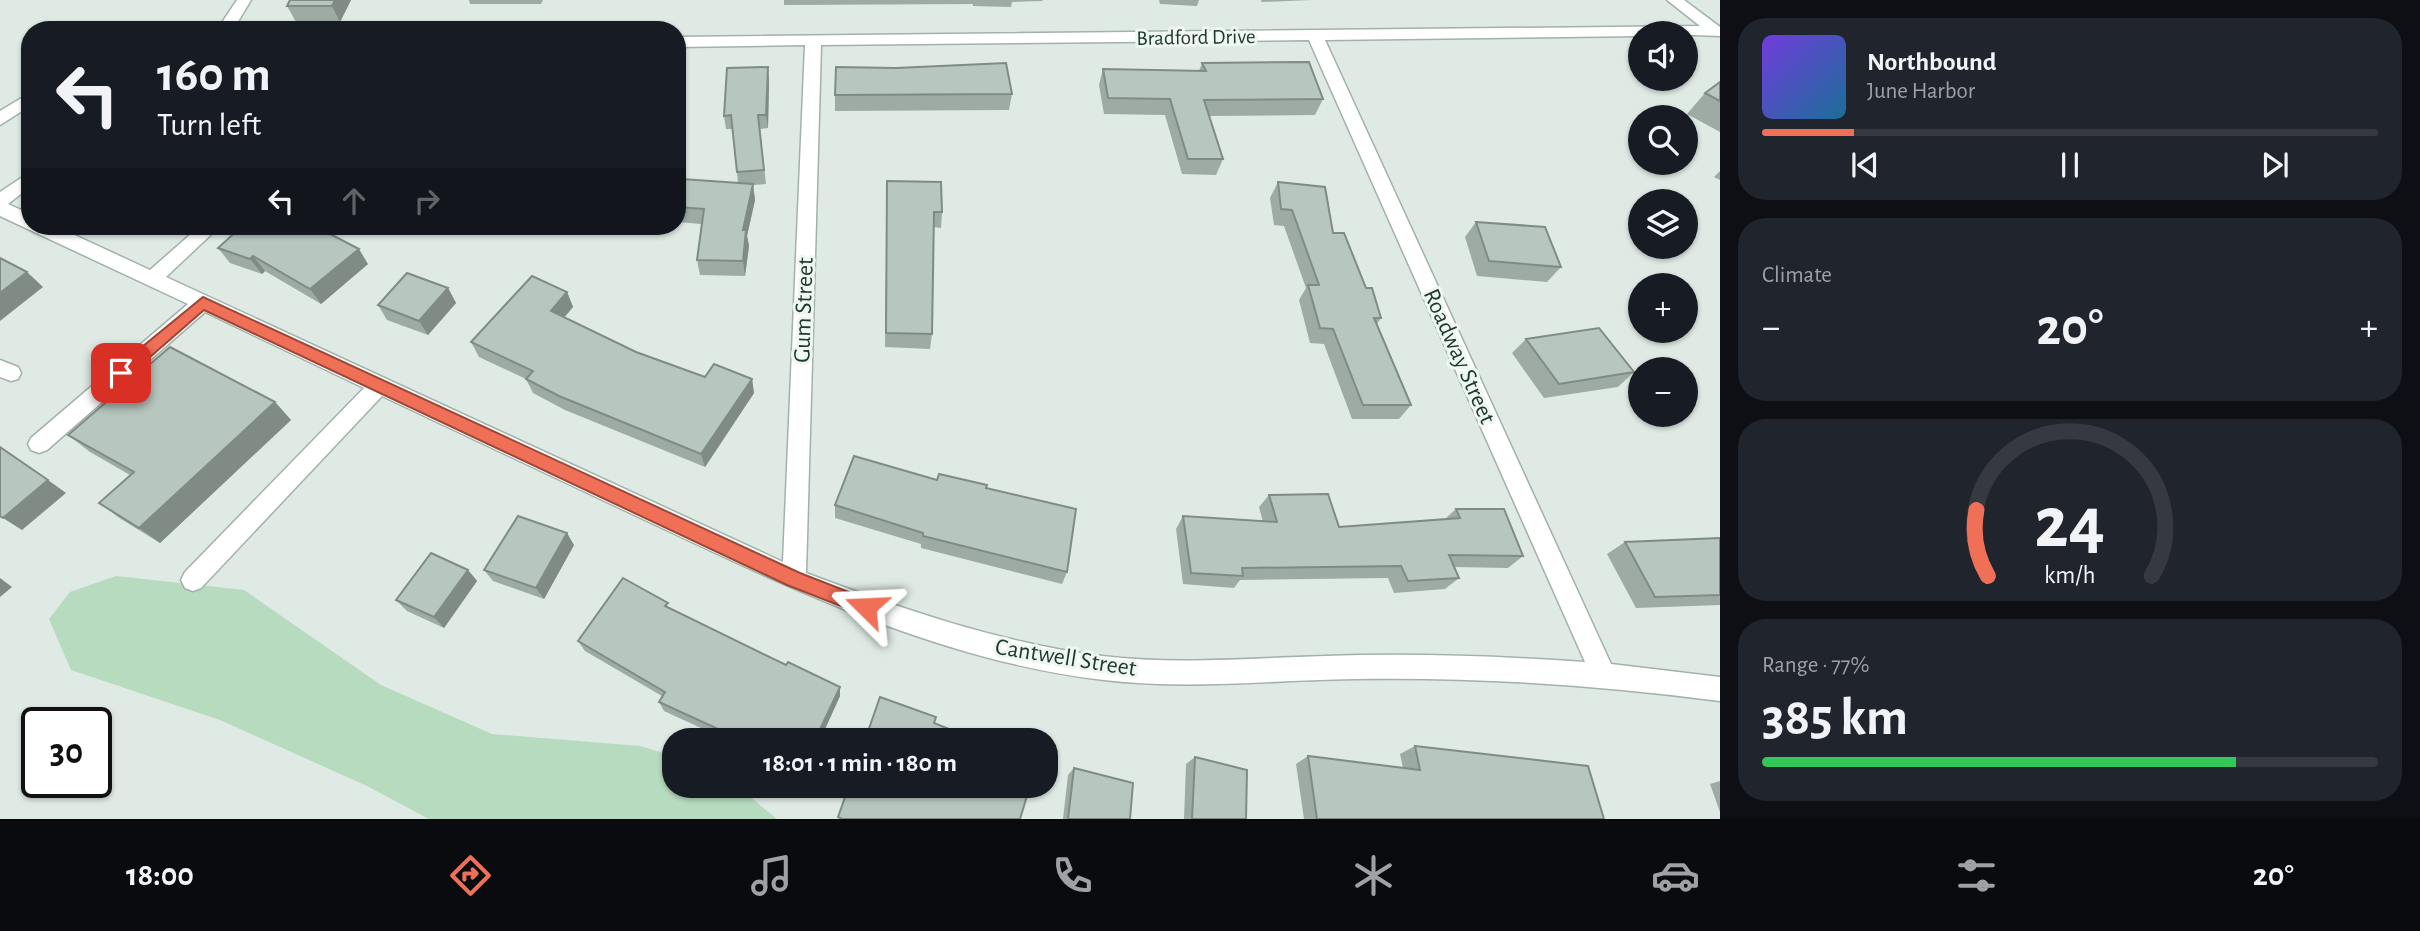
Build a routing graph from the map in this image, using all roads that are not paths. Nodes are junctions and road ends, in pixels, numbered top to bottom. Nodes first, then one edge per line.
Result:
1 (244, 0) edge
2 (1674, 0) edge
3 (231, 21) edge
4 (1718, 33) edge
5 (1315, 36) junction
6 (813, 40) junction
7 (686, 42) edge
8 (21, 104) edge
9 (0, 119) edge
10 (21, 185) edge
11 (0, 201) edge
12 (0, 208) edge
13 (21, 218) edge
14 (57, 235) edge
15 (201, 235) edge
16 (152, 279) junction
17 (203, 303) junction
18 (380, 385) junction
19 (39, 444) dead end
20 (794, 579) junction
21 (193, 580) dead end
22 (1604, 676) junction
23 (1720, 689) edge

1 - 3 street
2 - 4 street
4 - 5 street, Bradford Drive
5 - 6 street, Bradford Drive
5 - 22 street, Roadway Street
6 - 7 street, Bradford Drive
6 - 20 street, Gum Street
8 - 9 street
10 - 11 street
12 - 13 street
14 - 16 street, Cantwell Street
15 - 16 street
16 - 17 street, Cantwell Street
17 - 18 street, Cantwell Street
17 - 19 street
18 - 20 street, Cantwell Street
18 - 21 street
20 - 22 street, Cantwell Street
22 - 23 street, Cantwell Street

